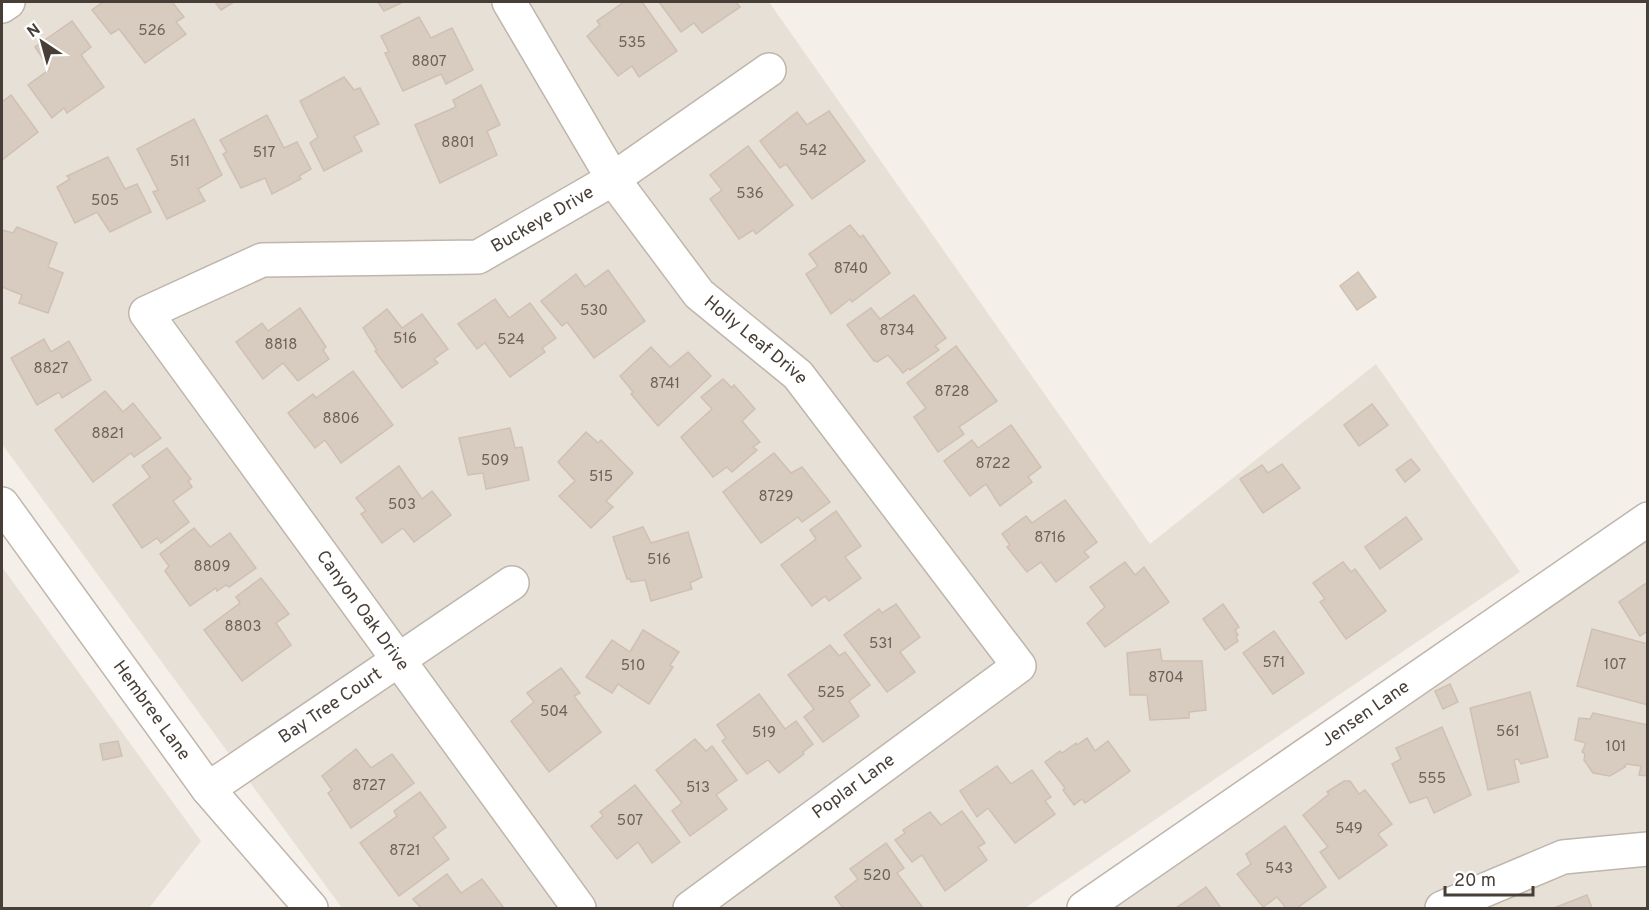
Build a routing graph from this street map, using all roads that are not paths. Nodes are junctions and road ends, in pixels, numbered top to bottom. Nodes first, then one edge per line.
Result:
1 (8, 2) edge
2 (509, 2) edge
3 (2, 6) edge
4 (769, 70) dead end
5 (613, 179) junction
6 (146, 313) joint
7 (2, 504) edge
8 (1647, 519) edge
9 (512, 583) dead end
10 (399, 660) junction
11 (1019, 666) joint
12 (208, 789) junction
13 (1647, 849) edge
14 (311, 909) edge
15 (579, 909) edge
16 (690, 909) edge
17 (1084, 909) edge
18 (1442, 909) edge

1 - 3 street
2 - 5 street, Holly Leaf Drive
4 - 5 street, Buckeye Drive
5 - 6 street, Buckeye Drive
5 - 11 street, Holly Leaf Drive
6 - 10 street, Canyon Oak Drive
7 - 12 street, Hembree Lane
8 - 17 street, Jensen Lane
9 - 10 street, Bay Tree Court
10 - 12 street, Bay Tree Court
10 - 15 street, Canyon Oak Drive
11 - 16 street, Poplar Lane
12 - 14 street, Hembree Lane
13 - 18 street

